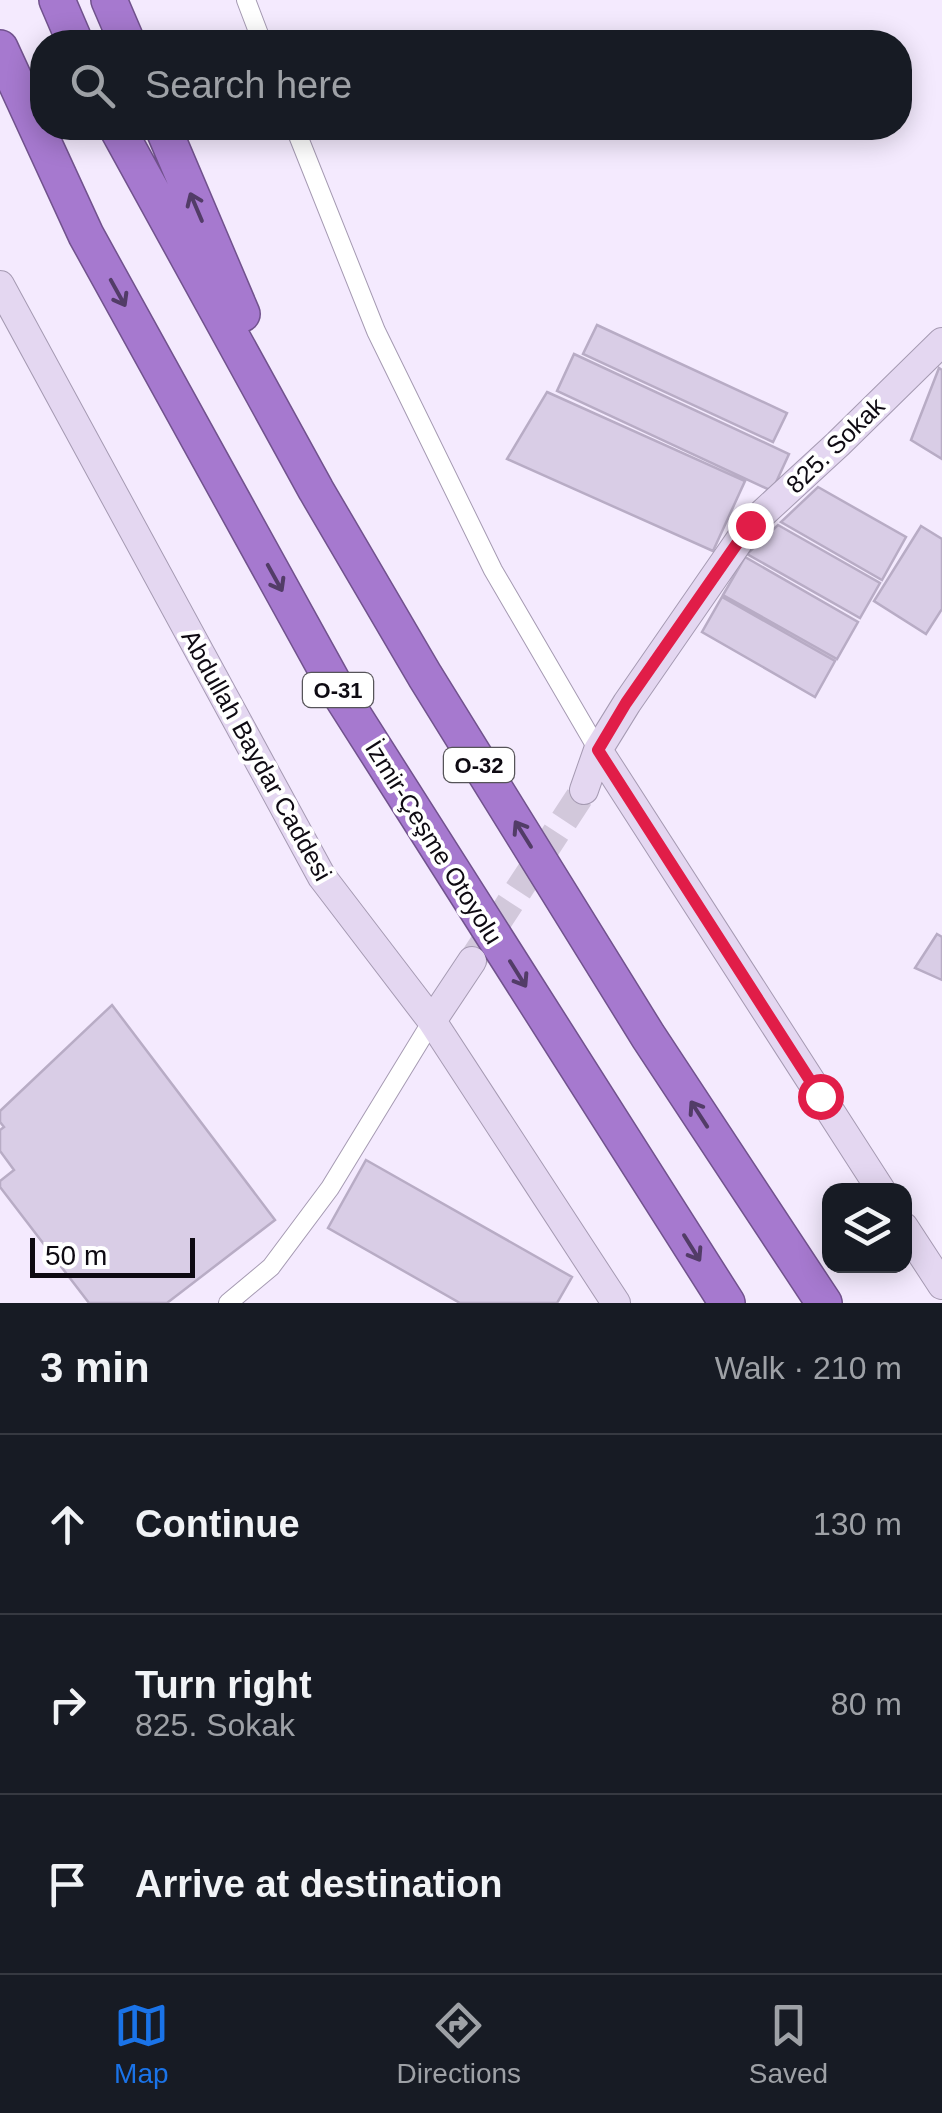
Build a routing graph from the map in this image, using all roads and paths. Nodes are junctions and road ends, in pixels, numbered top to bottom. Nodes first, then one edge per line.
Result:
1 (57, 0) edge
2 (109, 0) edge
3 (246, 0) edge
4 (71, 30) edge
5 (122, 30) edge
6 (257, 30) edge
7 (0, 48) edge
8 (0, 96) edge
9 (30, 114) edge
10 (42, 140) edge
11 (124, 140) edge
12 (168, 140) edge
13 (300, 140) edge
14 (86, 236) junction
15 (0, 284) edge
16 (942, 342) edge
17 (316, 490) junction
18 (598, 750) junction
19 (584, 790) tunnel mouth
20 (472, 962) tunnel mouth
21 (432, 1021) junction
22 (876, 1183) edge
23 (912, 1238) edge
24 (942, 1285) edge
25 (228, 1303) edge
26 (616, 1303) edge
27 (727, 1303) edge
28 (824, 1303) edge

1 - 4 highway
2 - 5 highway
3 - 6 street
7 - 9 highway, İzmir-Çeşme Otoyolu / O-31
8 - 14 highway
10 - 14 highway, İzmir-Çeşme Otoyolu / O-31
11 - 17 highway
17 -> 12 highway
13 - 18 street
14 -> 27 highway, İzmir-Çeşme Otoyolu / O-31
15 - 21 street, Abdullah Baydar Caddesi
16 - 18 street, 825. Sokak
28 -> 17 highway, O-32
18 - 19 street, 825. Sokak
18 - 22 street
20 - 21 street
21 - 25 street
21 - 26 street, Abdullah Baydar Caddesi
23 - 24 street

